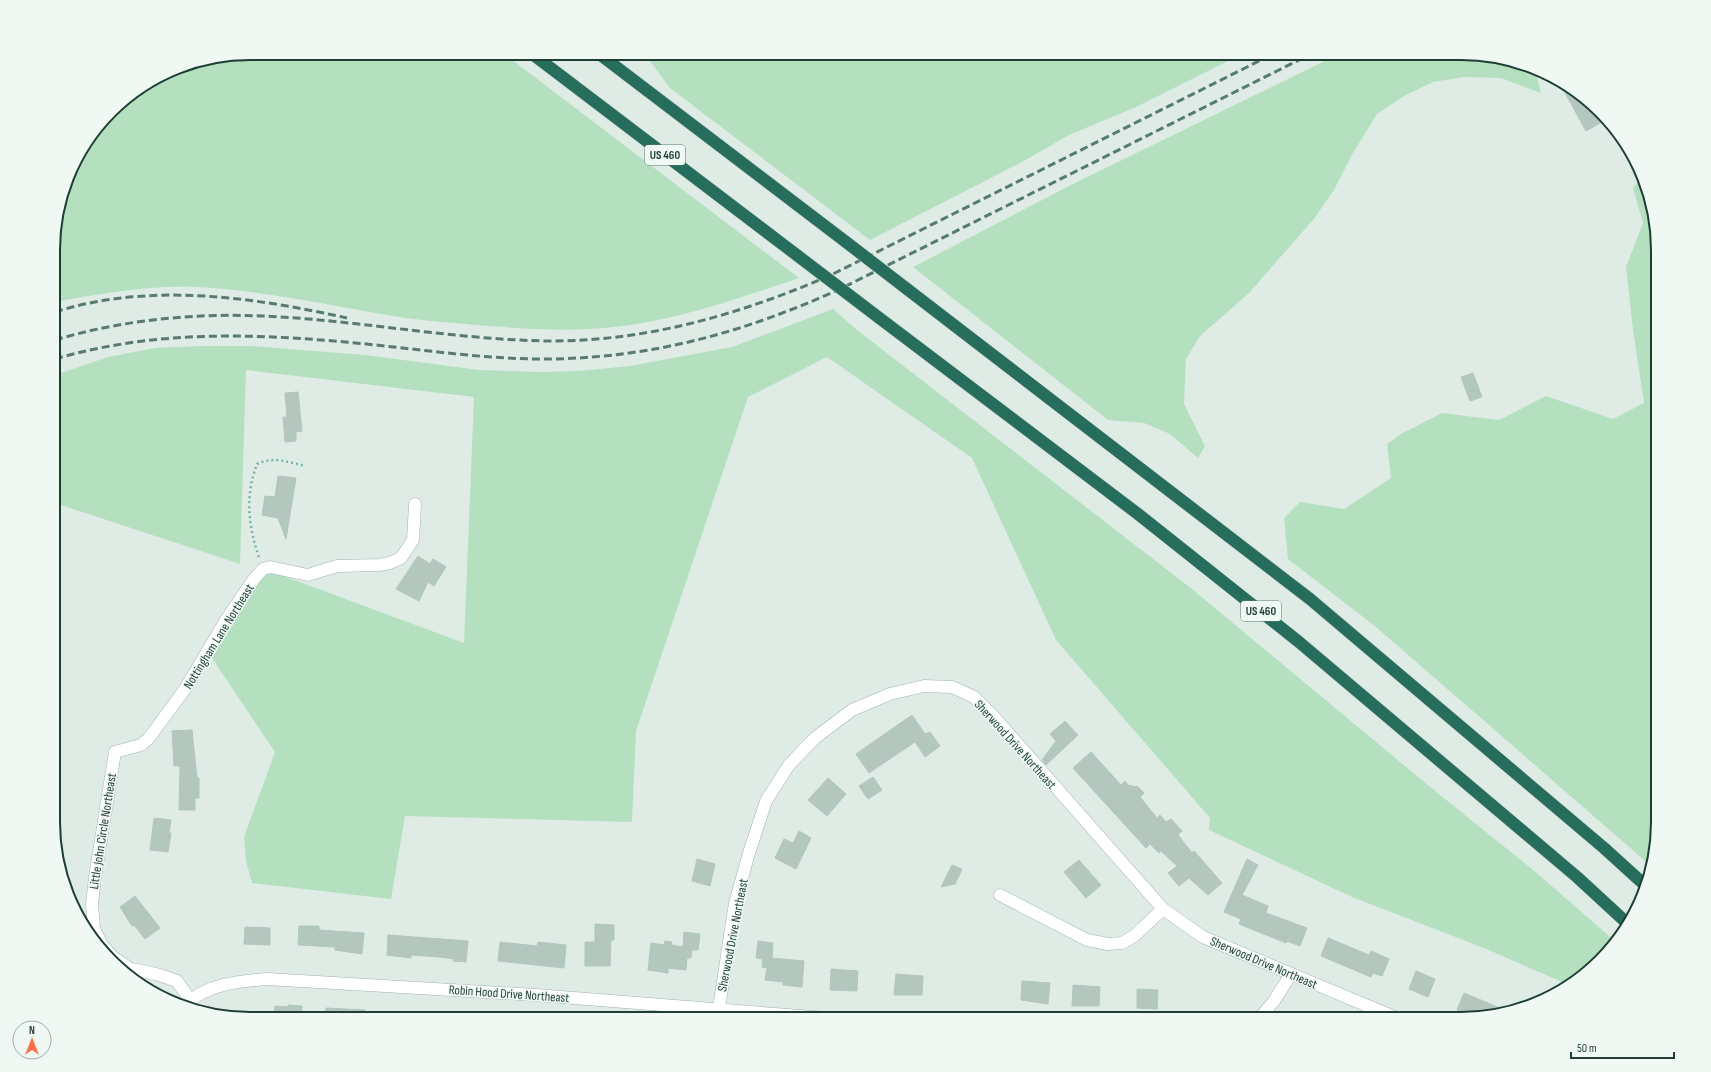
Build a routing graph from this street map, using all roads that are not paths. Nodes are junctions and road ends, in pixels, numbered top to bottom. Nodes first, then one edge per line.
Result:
1 (540, 60) edge
2 (607, 60) edge
3 (415, 504) dead end
4 (115, 752) joint
5 (1641, 883) edge
6 (1000, 895) dead end
7 (1163, 909) junction
8 (1623, 920) edge
9 (97, 934) edge
10 (124, 964) edge
11 (1291, 974) junction
12 (186, 1001) edge
13 (189, 1002) edge
14 (719, 1008) junction
15 (763, 1012) edge
16 (1265, 1012) edge
17 (1382, 1012) edge

1 - 8 highway, US 460, bridge
2 - 5 highway, US 460, bridge
3 - 4 street, Nottingham Lane Northeast
4 - 9 street, Little John Circle Northeast
6 - 7 street
7 - 11 street, Sherwood Drive Northeast
7 - 14 street, Sherwood Drive Northeast
10 - 12 street, Little John Circle Northeast
11 - 16 street
11 - 17 street, Sherwood Drive Northeast
13 - 14 street, Robin Hood Drive Northeast
14 - 15 street, Robin Hood Drive Northeast

